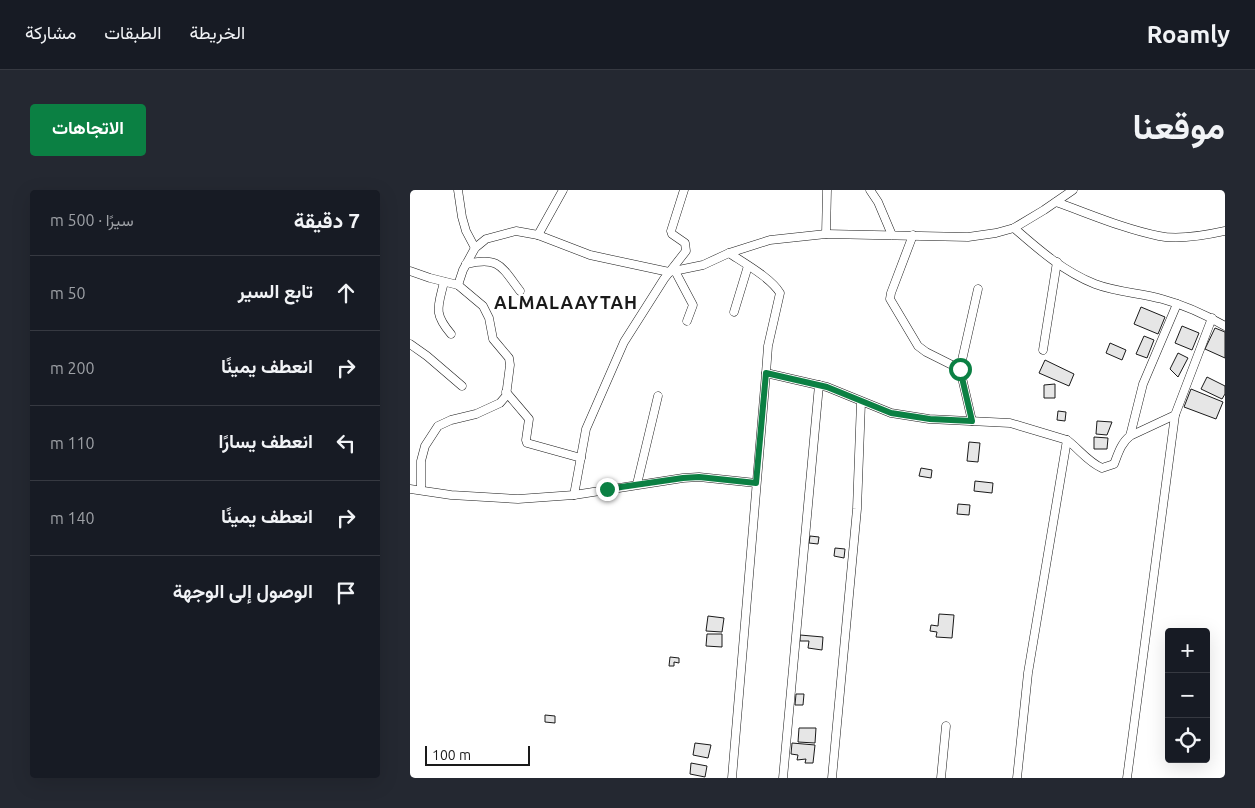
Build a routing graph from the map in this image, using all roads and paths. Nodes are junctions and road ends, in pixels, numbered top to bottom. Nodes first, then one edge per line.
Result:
1 (458, 190) edge
2 (563, 190) edge
3 (684, 190) edge
4 (827, 190) edge
5 (870, 190) edge
6 (1074, 190) edge
7 (1056, 202) junction
8 (1014, 228) junction
9 (1225, 231) edge
10 (826, 234) junction
11 (538, 235) junction
12 (892, 235) junction
13 (913, 235) junction
14 (475, 248) junction
15 (729, 253) junction
16 (1057, 262) junction
17 (466, 264) junction
18 (748, 266) junction
19 (410, 271) edge
20 (672, 272) junction
21 (444, 282) junction
22 (458, 285) junction
23 (978, 290) dead end
24 (520, 291) dead end
25 (1177, 304) junction
26 (734, 312) dead end
27 (1212, 318) junction
28 (687, 321) dead end
29 (1225, 326) edge
30 (451, 334) dead end
31 (410, 344) edge
32 (1043, 350) dead end
33 (960, 369) junction
34 (766, 373) junction
35 (818, 385) junction
36 (462, 386) dead end
37 (506, 392) junction
38 (658, 396) dead end
39 (861, 402) junction
40 (1175, 415) junction
41 (972, 421) junction
42 (1130, 436) junction
43 (1067, 440) junction
44 (581, 458) junction
45 (756, 483) junction
46 (637, 484) junction
47 (410, 489) edge
48 (421, 490) junction
49 (574, 495) junction
50 (946, 726) dead end
51 (732, 778) edge
52 (783, 778) edge
53 (832, 778) edge
54 (941, 778) edge
55 (1017, 778) edge
56 (1127, 778) edge

1 - 14 street
2 - 11 street
3 - 20 street
4 - 10 street
5 - 12 street
6 - 7 street
7 - 8 street
7 - 9 street
8 - 13 street
8 - 16 street
10 - 12 street
10 - 15 street
11 - 14 street
11 - 20 street
12 - 13 street
13 - 33 street
14 - 17 street
15 - 18 street
15 - 20 street
16 - 25 street
16 - 32 street
17 - 22 street
17 - 24 street
18 - 26 street
18 - 34 street
19 - 21 street
20 - 28 street
20 - 44 street
21 - 22 street
21 - 30 street
22 - 37 street
23 - 33 street
25 - 27 street
25 - 42 street
27 - 29 street
27 - 40 street
31 - 36 street
33 - 41 street
34 - 35 street
34 - 45 street
35 - 39 street
35 - 52 street
37 - 44 street
37 - 48 street
38 - 46 street
39 - 41 street
39 - 53 street
40 - 42 street
40 - 56 street
41 - 43 street
42 - 43 street
43 - 55 street
44 - 49 street
45 - 46 street
45 - 51 street
46 - 49 street
47 - 48 street
48 - 49 street
50 - 54 street

